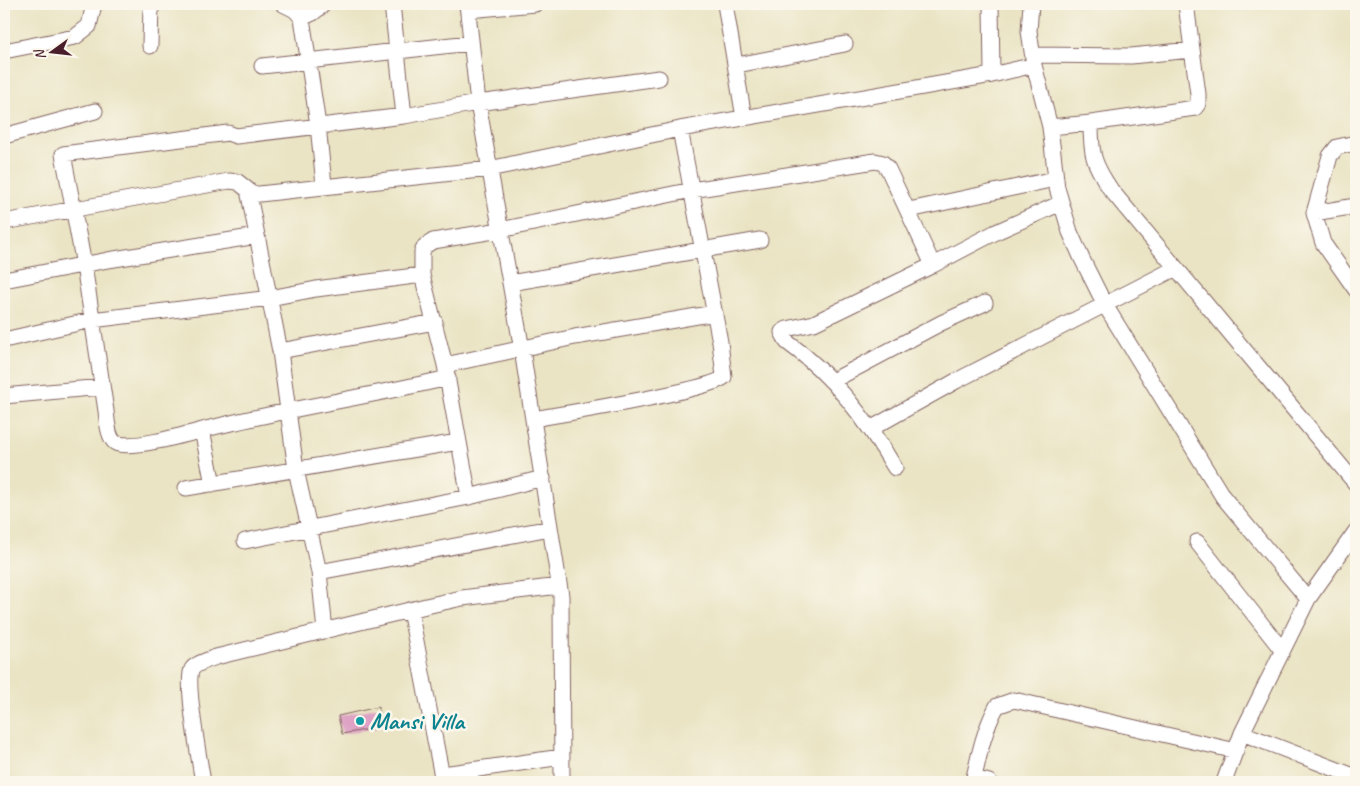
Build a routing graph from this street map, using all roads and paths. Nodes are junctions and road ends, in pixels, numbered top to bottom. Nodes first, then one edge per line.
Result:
1 (94, 4) edge
2 (151, 4) edge
3 (283, 4) edge
4 (324, 4) edge
5 (392, 4) edge
6 (535, 4) edge
7 (725, 4) edge
8 (991, 4) edge
9 (1031, 4) edge
10 (1186, 4) edge
11 (468, 7) edge
12 (302, 18) junction
13 (470, 43) junction
14 (845, 44) dead end
15 (150, 46) dead end
16 (396, 50) junction
17 (1191, 50) junction
18 (4, 51) edge
19 (309, 59) junction
20 (1033, 60) junction
21 (737, 65) junction
22 (262, 66) dead end
23 (992, 75) junction
24 (659, 78) dead end
25 (478, 103) junction
26 (95, 111) dead end
27 (404, 116) junction
28 (744, 118) junction
29 (1091, 123) junction
30 (318, 125) junction
31 (1050, 127) junction
32 (680, 129) junction
33 (4, 136) edge
34 (1356, 143) edge
35 (489, 168) junction
36 (1055, 179) junction
37 (324, 185) junction
38 (692, 190) junction
39 (250, 195) junction
40 (1061, 203) junction
41 (1356, 206) edge
42 (74, 208) junction
43 (909, 210) junction
44 (1314, 213) junction
45 (4, 222) edge
46 (500, 230) junction
47 (256, 236) junction
48 (760, 240) dead end
49 (704, 251) junction
50 (84, 264) junction
51 (933, 265) junction
52 (1176, 268) junction
53 (1349, 268) edge
54 (422, 275) junction
55 (4, 280) edge
56 (510, 283) junction
57 (1356, 290) edge
58 (270, 298) junction
59 (986, 303) dead end
60 (1105, 305) junction
61 (715, 313) junction
62 (92, 320) junction
63 (435, 322) junction
64 (4, 340) edge
65 (522, 350) junction
66 (280, 351) junction
67 (447, 372) junction
68 (832, 381) junction
69 (102, 387) junction
70 (4, 396) edge
71 (289, 411) junction
72 (534, 419) junction
73 (872, 428) junction
74 (202, 430) junction
75 (458, 442) junction
76 (895, 468) dead end
77 (296, 470) junction
78 (542, 478) junction
79 (213, 484) junction
80 (1356, 484) edge
81 (186, 488) dead end
82 (469, 497) junction
83 (550, 528) junction
84 (310, 530) junction
85 (1356, 532) edge
86 (245, 541) dead end
87 (1196, 542) dead end
88 (319, 572) junction
89 (559, 586) junction
90 (1308, 599) junction
91 (410, 610) junction
92 (324, 632) junction
93 (1282, 650) junction
94 (1242, 733) junction
95 (1236, 750) junction
96 (562, 757) junction
97 (1356, 777) edge
98 (443, 778) edge
99 (979, 781) edge
100 (203, 782) edge
101 (562, 782) edge
102 (1224, 782) edge

1 - 18 street
2 - 15 street
3 - 12 street
4 - 12 street
5 - 16 street
6 - 11 street
7 - 21 street
8 - 23 street
9 - 20 street
10 - 17 street
11 - 13 street
12 - 19 street
13 - 16 street
13 - 25 street
14 - 21 street
16 - 19 street
16 - 27 street
17 - 20 street
17 - 29 street
19 - 22 street
19 - 30 street
20 - 23 street
20 - 31 street
21 - 28 street
23 - 28 street
24 - 25 street
25 - 27 street
25 - 35 street
26 - 33 street
27 - 30 street
28 - 32 street
29 - 31 street
29 - 52 street
30 - 37 street
30 - 42 street
31 - 36 street
32 - 35 street
32 - 38 street
34 - 44 street
35 - 37 street
35 - 46 street
36 - 40 street
36 - 43 street
37 - 39 street
38 - 43 street
38 - 46 street
38 - 49 street
39 - 42 street
39 - 47 street
40 - 51 street
40 - 60 street
41 - 44 street
42 - 45 street
42 - 50 street
43 - 51 street
44 - 53 street
46 - 54 street
46 - 56 street
47 - 50 street
47 - 58 street
48 - 49 street
49 - 56 street
49 - 61 street
50 - 55 street
50 - 62 street
51 - 68 street
52 - 60 street
52 - 80 street
53 - 57 street
54 - 58 street
54 - 63 street
56 - 65 street
58 - 62 street
58 - 66 street
59 - 68 street
60 - 73 street
60 - 90 street
61 - 65 street
61 - 72 street
62 - 64 street
62 - 69 street
63 - 66 street
63 - 67 street
65 - 67 street
65 - 72 street
66 - 71 street
67 - 71 street
67 - 75 street
68 - 73 street
69 - 70 street
69 - 74 street
71 - 74 street
71 - 77 street
72 - 78 street
73 - 76 street
74 - 79 street
75 - 77 street
75 - 82 street
77 - 79 street
77 - 84 street
78 - 82 street
78 - 83 street
79 - 81 street
82 - 84 street
83 - 88 street
83 - 89 street
84 - 86 street
84 - 88 street
85 - 90 street
87 - 93 street
88 - 92 street
89 - 91 street
89 - 96 street
90 - 93 street
91 - 92 street
91 - 98 street
92 - 100 street
93 - 94 street
94 - 95 street
94 - 97 street
95 - 99 street
95 - 102 street
96 - 98 street
96 - 101 street

